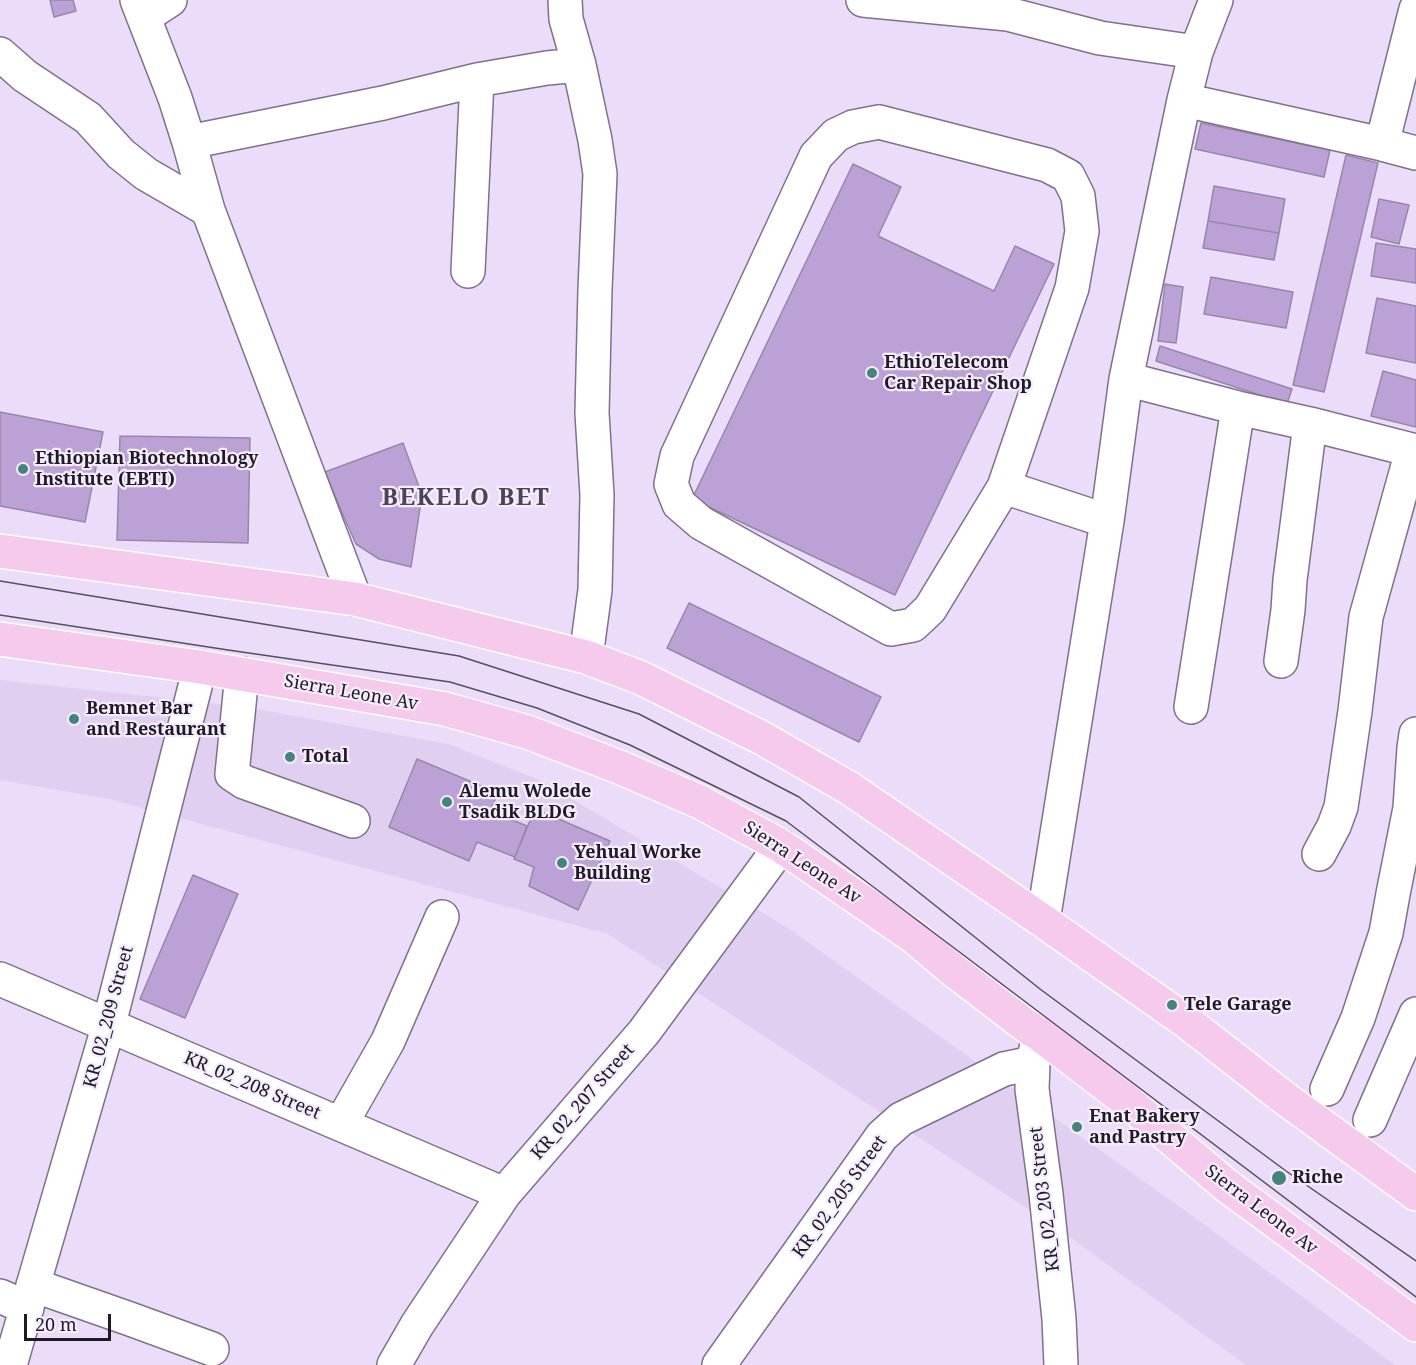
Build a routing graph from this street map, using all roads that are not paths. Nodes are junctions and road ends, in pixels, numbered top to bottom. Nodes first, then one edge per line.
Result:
1 (565, 0) edge
2 (863, 0) edge
3 (1216, 0) edge
4 (150, 6) edge
5 (1416, 9) edge
6 (1196, 52) junction
7 (0, 54) edge
8 (579, 65) junction
9 (477, 80) junction
10 (1184, 100) junction
11 (189, 141) junction
12 (1382, 144) junction
13 (1416, 153) edge
14 (208, 210) junction
15 (468, 270) dead end
16 (1126, 380) junction
17 (1238, 408) junction
18 (1310, 424) junction
19 (1414, 451) edge
20 (1004, 487) junction
21 (1107, 520) junction
22 (0, 551) edge
23 (355, 599) junction
24 (0, 639) edge
25 (586, 657) junction
26 (1281, 661) dead end
27 (200, 667) junction
28 (242, 674) junction
29 (1191, 707) dead end
30 (1416, 734) edge
31 (353, 821) dead end
32 (781, 846) junction
33 (1319, 854) dead end
34 (442, 917) dead end
35 (1043, 921) junction
36 (0, 979) edge
37 (1416, 1014) edge
38 (108, 1024) junction
39 (1036, 1048) junction
40 (1327, 1089) dead end
41 (1370, 1120) dead end
42 (341, 1124) junction
43 (504, 1194) junction
44 (1416, 1194) edge
45 (20, 1296) edge
46 (1416, 1325) edge
47 (212, 1350) dead end
48 (10, 1365) edge
49 (394, 1365) edge
50 (719, 1365) edge
51 (1061, 1365) edge

1 - 8 street
2 - 6 street
3 - 6 street
4 - 11 street
5 - 12 street
6 - 10 street
7 - 14 street
8 - 9 street
8 - 25 street
9 - 11 street
9 - 15 street
10 - 12 street
10 - 16 street
11 - 14 street
12 - 13 street
14 - 23 street
16 - 17 street
16 - 21 street
17 - 18 street
17 - 29 street
18 - 19 street
18 - 26 street
19 - 33 street
20 - 20 street
20 - 21 street
21 - 35 street
22 - 23 main road
23 - 25 main road
24 - 27 main road, Sierra Leone Av
25 - 35 main road
27 - 28 main road, Sierra Leone Av
27 - 38 street, KR_02_209 Street
28 - 31 street
28 - 32 main road, Sierra Leone Av
30 - 40 street
32 - 39 main road, Sierra Leone Av
32 - 43 street, KR_02_207 Street
34 - 42 street
35 - 44 main road
36 - 38 street, KR_02_208 Street
37 - 41 street
38 - 42 street, KR_02_208 Street
38 - 45 street, KR_02_209 Street
39 - 46 main road, Sierra Leone Av
39 - 50 street, KR_02_205 Street
39 - 51 street, KR_02_203 Street
42 - 43 street, KR_02_208 Street
43 - 49 street, KR_02_207 Street
45 - 47 street
45 - 48 street, KR_02_209 Street

